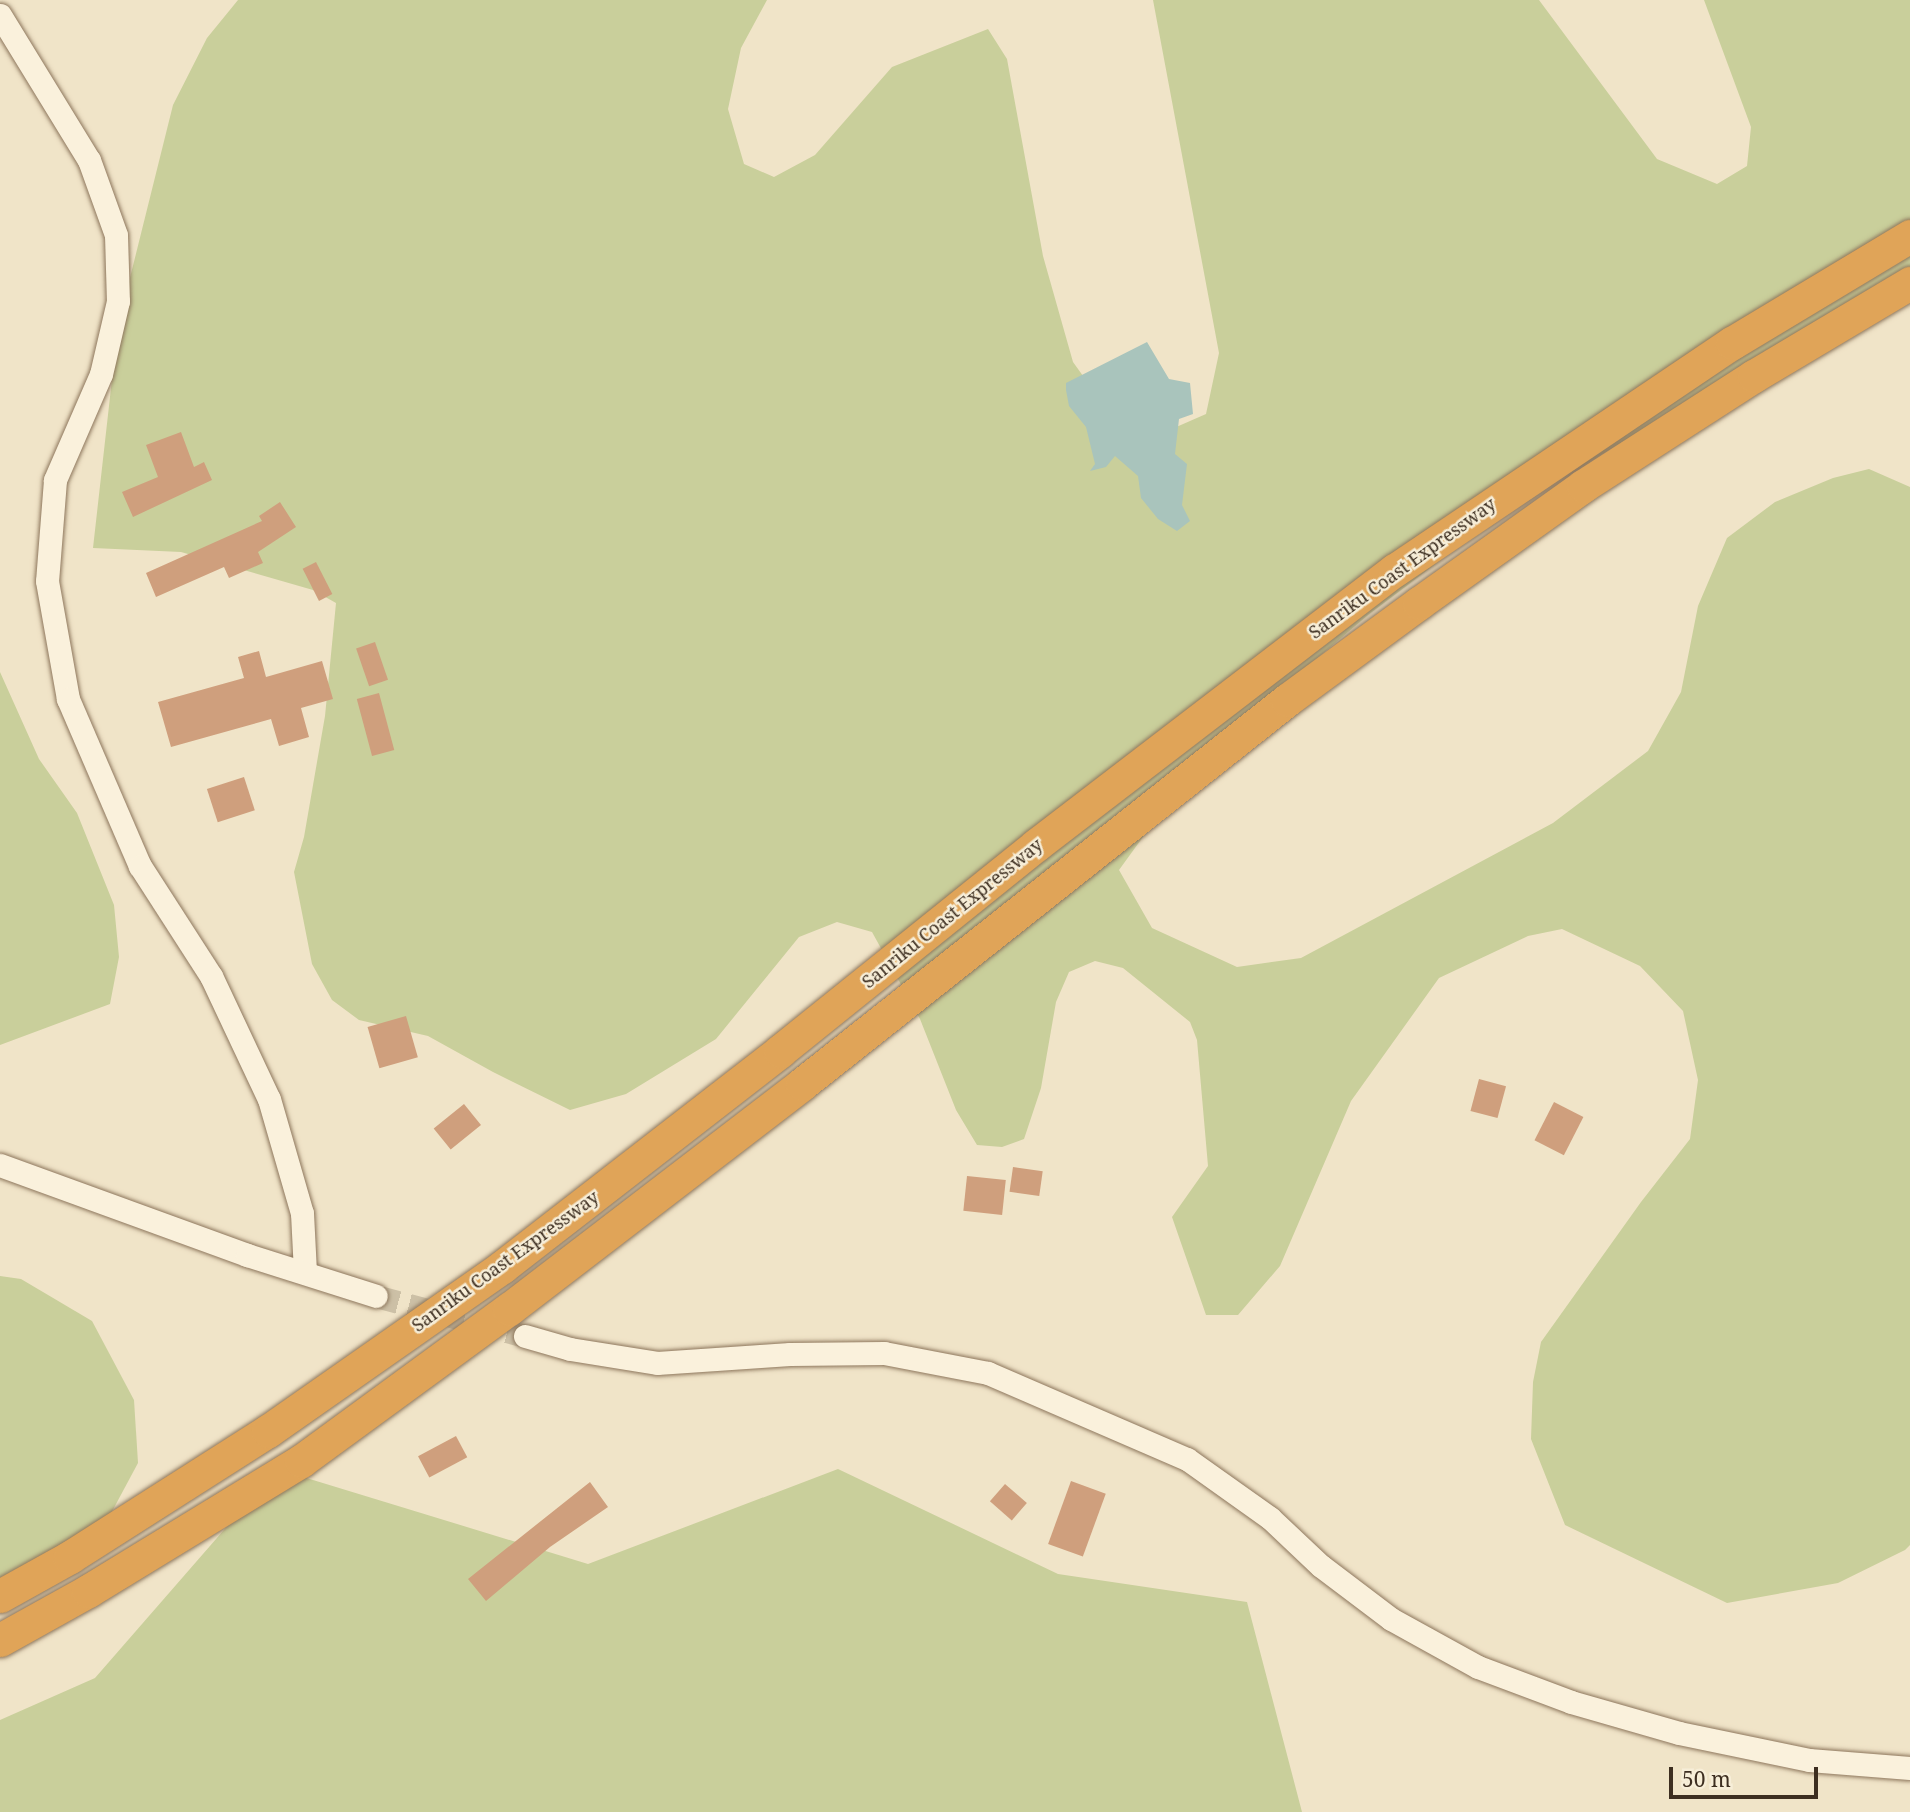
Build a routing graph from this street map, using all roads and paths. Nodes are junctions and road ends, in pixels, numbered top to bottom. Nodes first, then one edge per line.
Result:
1 (0, 15) edge
2 (1910, 236) edge
3 (1910, 284) edge
4 (0, 1165) edge
5 (305, 1272) junction
6 (376, 1296) tunnel mouth
7 (524, 1336) tunnel mouth
8 (0, 1596) edge
9 (0, 1640) edge
10 (1910, 1768) edge

1 - 5 street
2 - 8 highway, Sanriku Coast Expressway
3 - 9 highway
4 - 5 street
5 - 6 street
7 - 10 street

